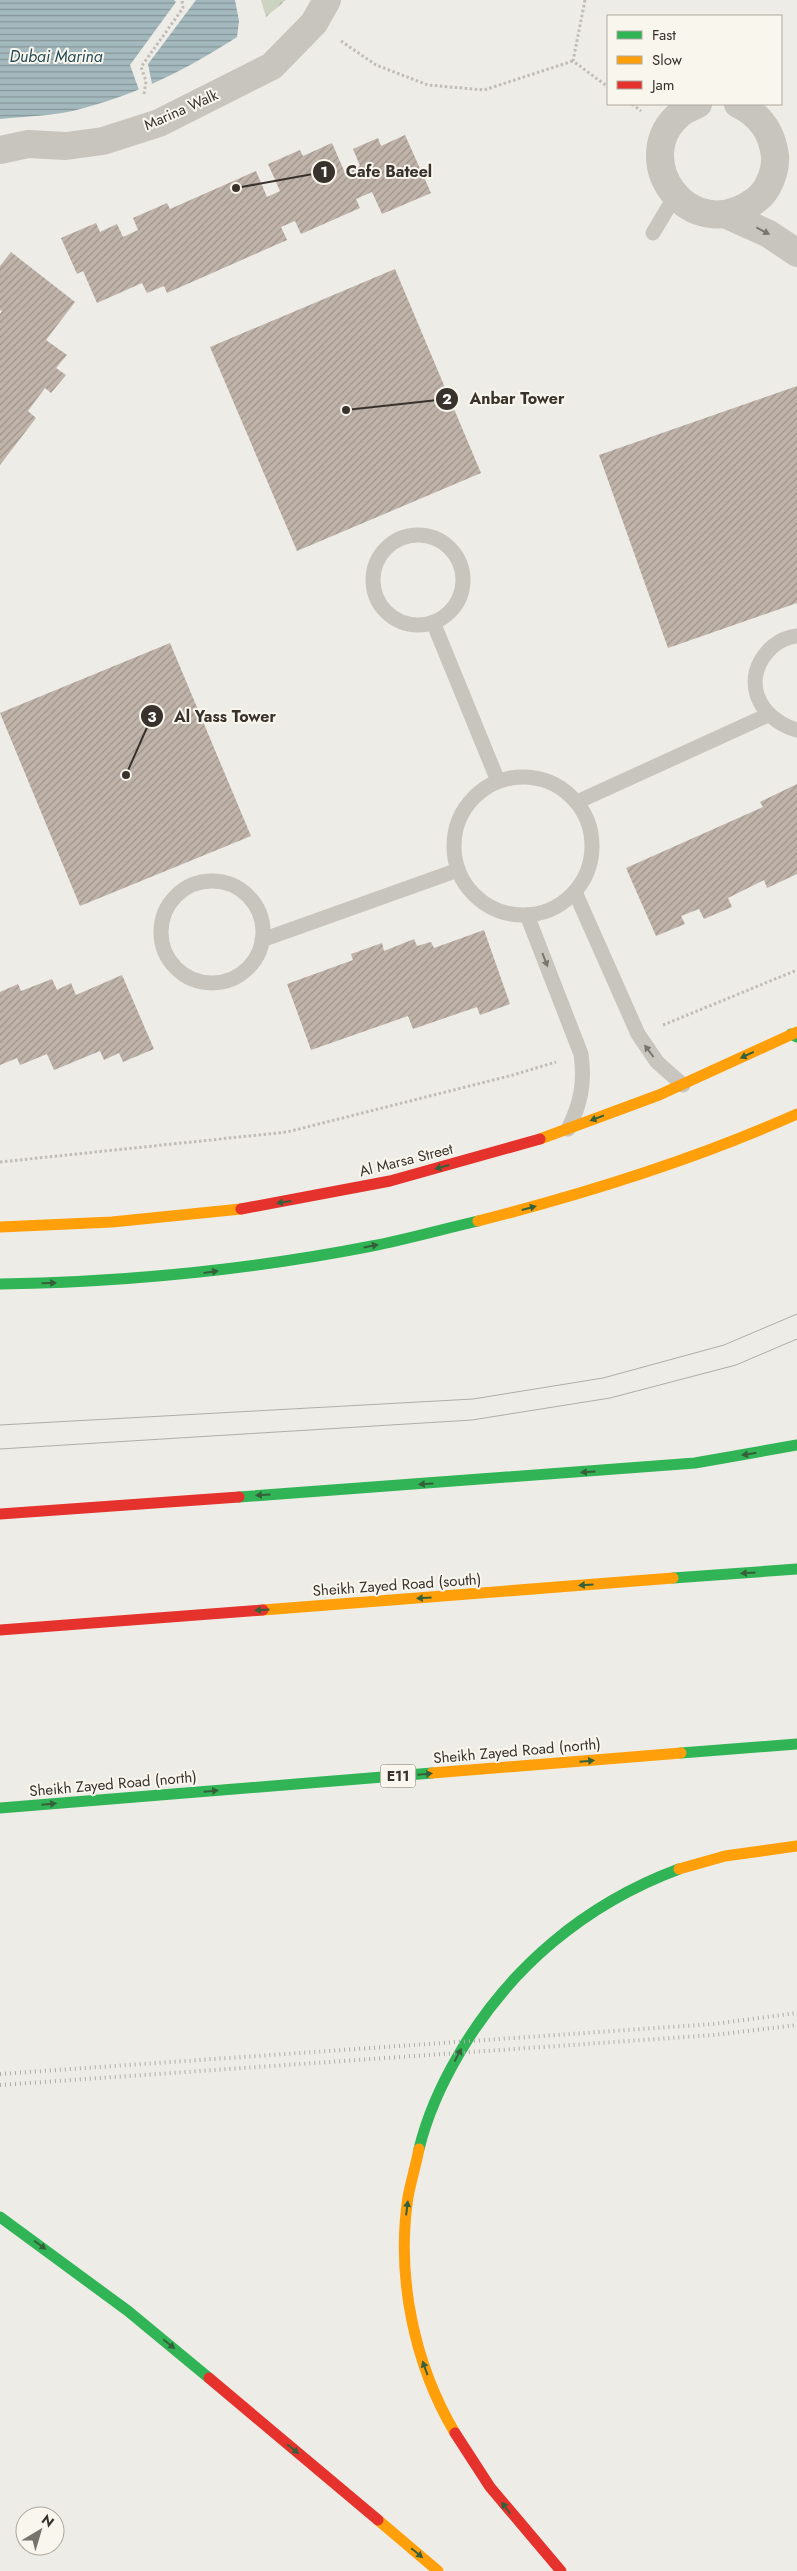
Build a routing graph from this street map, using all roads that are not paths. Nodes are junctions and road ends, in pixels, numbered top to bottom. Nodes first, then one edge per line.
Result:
1 (321, 11) edge
2 (696, 105) edge
3 (753, 107) edge
4 (773, 142) junction
5 (0, 150) edge
6 (797, 165) edge
7 (674, 196) junction
8 (727, 215) junction
9 (653, 233) dead end
10 (797, 253) edge
11 (433, 622) junction
12 (797, 636) edge
13 (768, 715) junction
14 (797, 730) edge
15 (498, 781) junction
16 (577, 802) junction
17 (458, 870) junction
18 (575, 892) junction
19 (527, 915) junction
20 (262, 940) junction
21 (795, 1034) edge
22 (683, 1085) junction
23 (797, 1114) edge
24 (568, 1129) junction
25 (7, 1223) edge
26 (0, 1284) edge
27 (797, 1445) edge
28 (0, 1514) edge
29 (797, 1569) edge
30 (0, 1630) edge
31 (797, 1744) edge
32 (0, 1808) edge
33 (797, 1846) edge
34 (0, 2217) edge
35 (438, 2571) edge
36 (561, 2571) edge

1 - 5 street, Marina Walk
2 - 7 street
3 - 4 street
4 - 6 street
4 - 8 street
7 - 8 street
7 - 9 lane
8 -> 10 street
11 - 11 lane
11 - 15 lane
12 - 13 lane
13 - 14 lane
13 - 16 lane
15 - 16 lane
15 - 17 lane
16 - 18 lane
17 - 19 lane
17 - 20 lane
18 - 19 lane
22 -> 18 lane
19 -> 24 lane
20 - 20 lane
21 -> 22 main road, Al Marsa Street
22 -> 24 main road, Al Marsa Street
26 -> 23 main road
24 -> 25 main road, Al Marsa Street
27 -> 28 main road
29 -> 30 main road, Sheikh Zayed Road (south)
32 -> 31 main road, Sheikh Zayed Road (north) / E11
36 -> 33 main road
34 -> 35 main road

